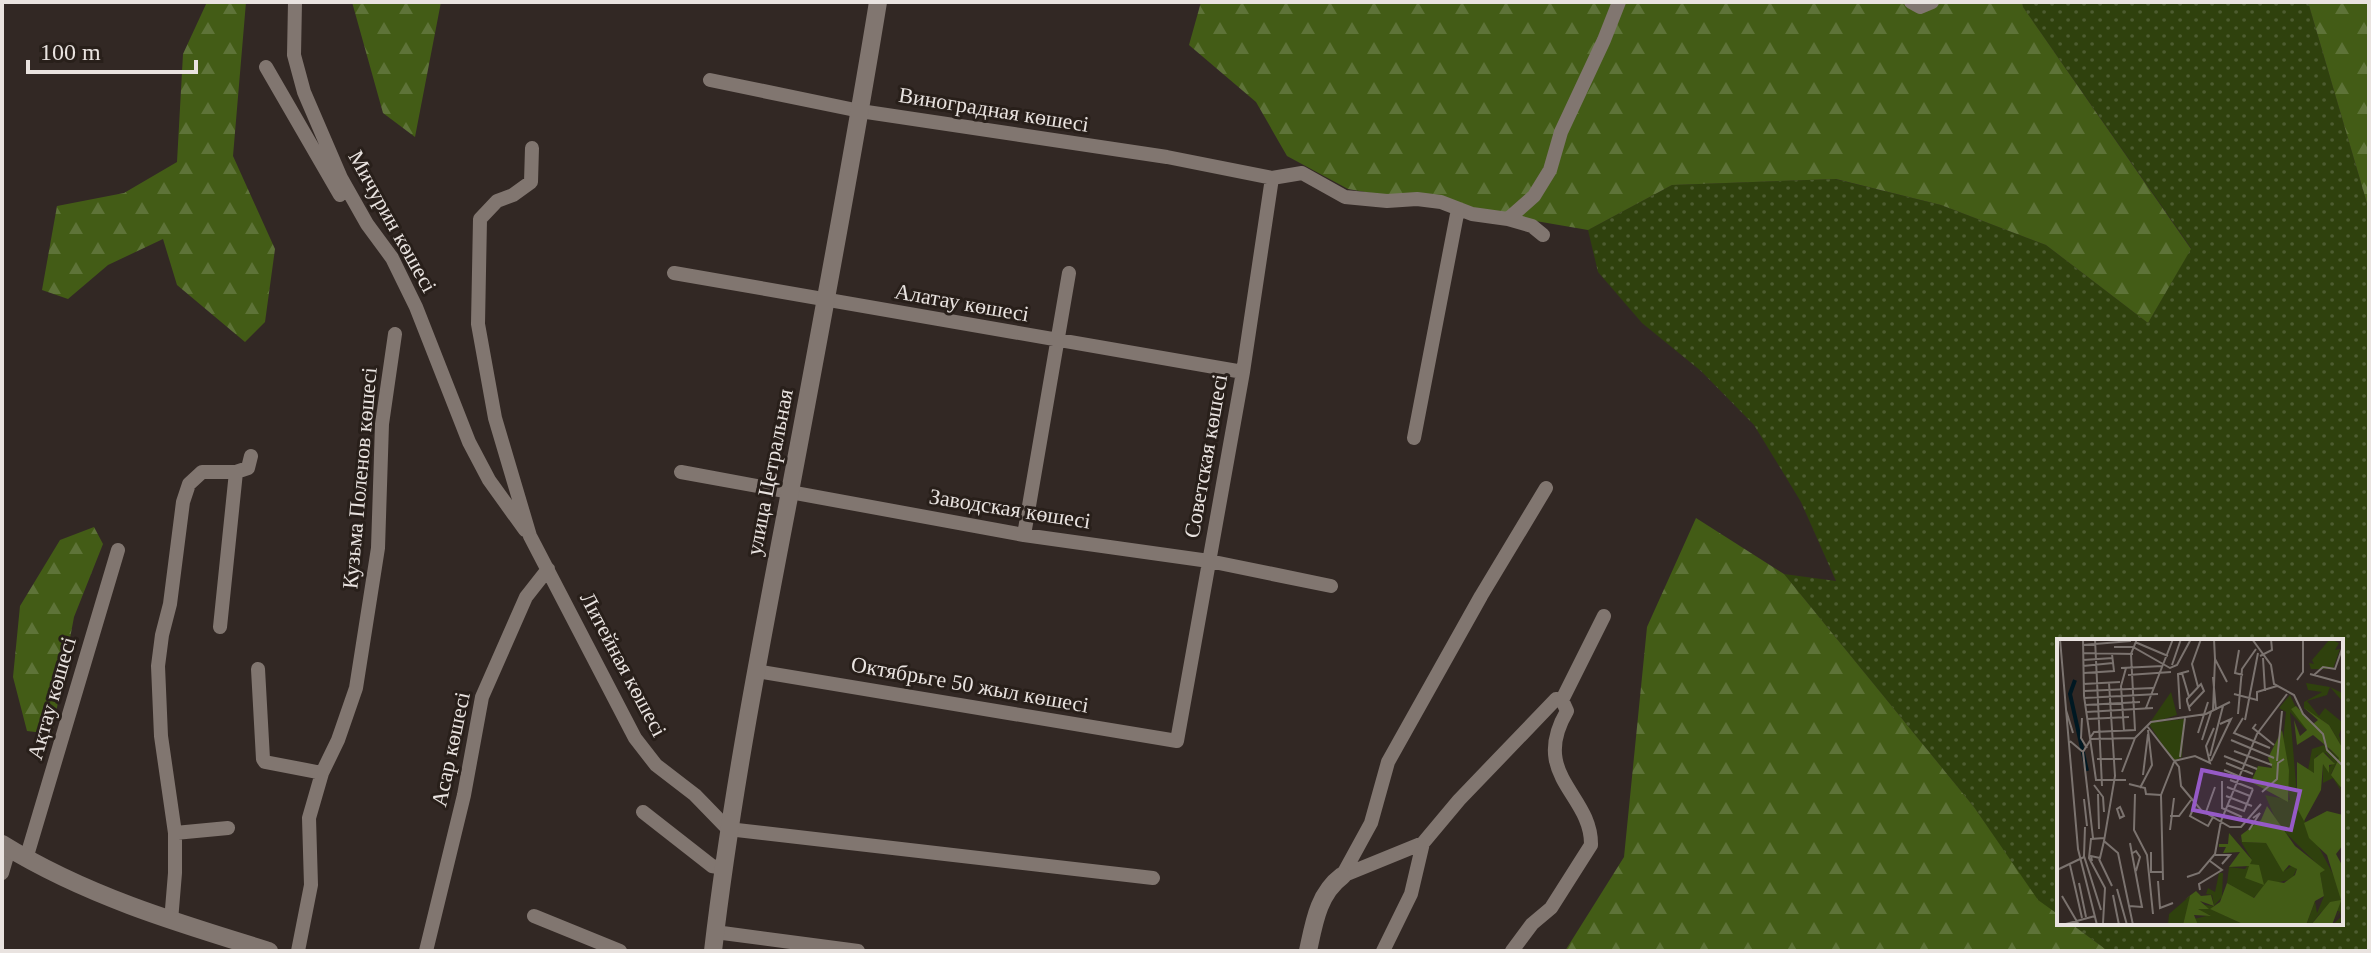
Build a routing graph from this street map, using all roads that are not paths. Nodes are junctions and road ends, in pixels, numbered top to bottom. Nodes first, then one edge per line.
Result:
1 (295, 2) edge
2 (878, 2) edge
3 (1619, 2) edge
4 (1911, 2) edge
5 (1932, 2) edge
6 (266, 67) dead end
7 (710, 80) dead end
8 (860, 111) junction
9 (532, 148) dead end
10 (1272, 178) junction
11 (1458, 209) junction
12 (1508, 219) junction
13 (367, 224) junction
14 (1543, 235) dead end
15 (674, 273) dead end
16 (1069, 273) dead end
17 (826, 300) junction
18 (395, 334) dead end
19 (1057, 340) junction
20 (1243, 372) junction
21 (1414, 438) dead end
22 (251, 456) dead end
23 (236, 472) junction
24 (681, 472) dead end
25 (1546, 488) dead end
26 (790, 492) junction
27 (1024, 535) junction
28 (530, 536) junction
29 (118, 550) dead end
30 (1209, 561) junction
31 (548, 569) junction
32 (1331, 586) dead end
33 (1604, 616) dead end
34 (220, 627) dead end
35 (258, 669) dead end
36 (756, 671) junction
37 (1562, 700) junction
38 (1177, 741) joint
39 (322, 773) junction
40 (643, 812) dead end
41 (228, 828) dead end
42 (728, 829) junction
43 (175, 833) junction
44 (1423, 843) junction
45 (6, 847) edge
46 (26, 859) junction
47 (723, 868) junction
48 (2, 873) edge
49 (1342, 876) junction
50 (1153, 878) dead end
51 (534, 916) dead end
52 (171, 921) junction
53 (715, 932) junction
54 (269, 951) edge
55 (298, 951) edge
56 (426, 951) edge
57 (620, 951) edge
58 (713, 951) edge
59 (858, 951) edge
60 (1308, 951) edge
61 (1383, 951) edge
62 (1512, 951) edge

1 - 13 street, Мичурин көшесі
2 - 8 street, улица Цетральная
3 - 12 street
4 - 5 street
6 - 13 street
7 - 8 street, Виноградная көшесі
8 - 10 street, Виноградная көшесі
8 - 17 street, улица Цетральная
9 - 28 street, Литейная көшесі
10 - 11 street, Виноградная көшесі
10 - 20 street, Советская көшесі
11 - 12 street, Виноградная көшесі
11 - 21 street
12 - 14 street, Виноградная көшесі
13 - 28 street, Мичурин көшесі
15 - 17 street, Алатау көшесі
16 - 19 street
17 - 19 street, Алатау көшесі
17 - 26 street, улица Цетральная
18 - 39 street, Кузьма Поленов көшесі
19 - 20 street, Алатау көшесі
19 - 27 street
20 - 30 street, Советская көшесі
22 - 23 street
23 - 34 street
23 - 43 street
24 - 26 street, Заводская көшесі
25 - 49 street
26 - 27 street, Заводская көшесі
26 - 36 street, улица Цетральная
27 - 30 street, Заводская көшесі
28 - 31 street, Литейная көшесі
29 - 46 street, Ақтау көшесі
30 - 32 street, Заводская көшесі
30 - 38 street, Советская көшесі
31 - 42 street, Литейная көшесі
31 - 56 street, Асар көшесі
33 - 37 street
35 - 39 street
36 - 38 street, Октябрьге 50 жыл көшесі
36 - 42 street, улица Цетральная
37 - 44 street
37 - 62 street
39 - 55 street, Кузьма Поленов көшесі
40 - 47 street
41 - 43 street
42 - 47 street, улица Цетральная
42 - 50 street
43 - 52 street
44 - 49 street
44 - 61 street
45 - 46 street
45 - 48 street
46 - 52 street
47 - 53 street, улица Цетральная
49 - 60 street
51 - 57 street
52 - 54 street
53 - 58 street, улица Цетральная
53 - 59 street

